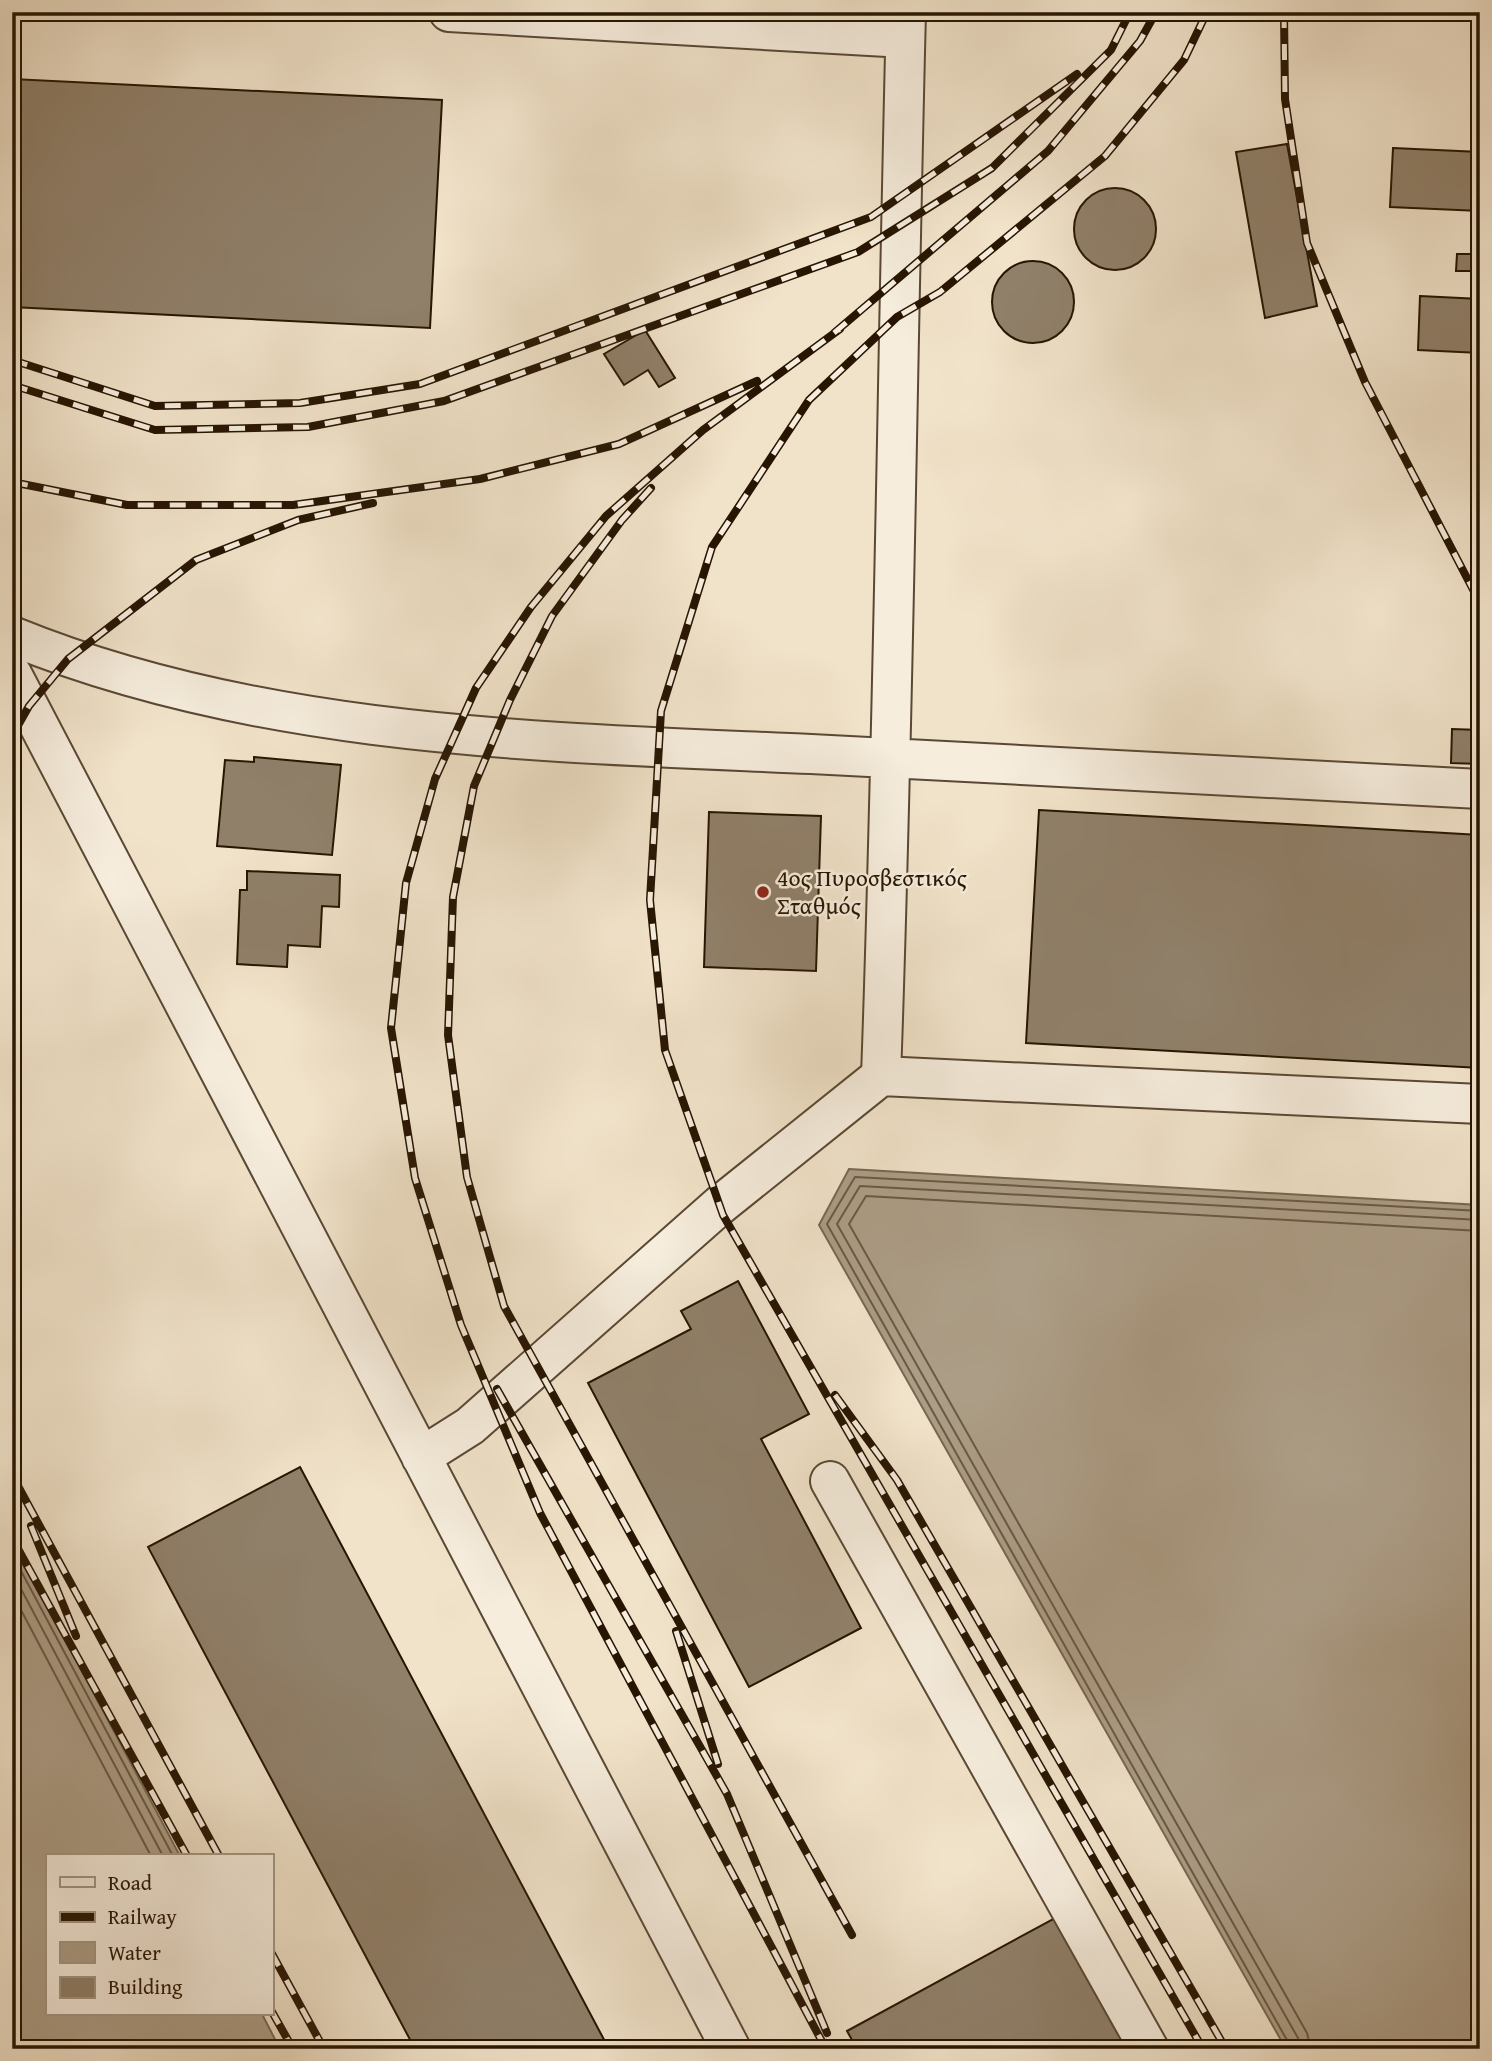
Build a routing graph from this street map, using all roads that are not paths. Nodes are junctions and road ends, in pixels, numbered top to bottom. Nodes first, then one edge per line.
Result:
1 (449, 12) edge
2 (905, 25) edge
3 (12, 636) edge
4 (12, 674) edge
5 (891, 758) junction
6 (1480, 789) edge
7 (881, 1076) junction
8 (1480, 1104) edge
9 (421, 1457) junction
10 (830, 1480) dead end
11 (730, 2049) edge
12 (1149, 2049) edge

1 - 2 lane
2 - 5 lane
3 - 5 lane
4 - 9 lane
5 - 6 lane
5 - 7 lane
7 - 8 lane
7 - 9 lane
9 - 11 lane
10 - 12 lane

